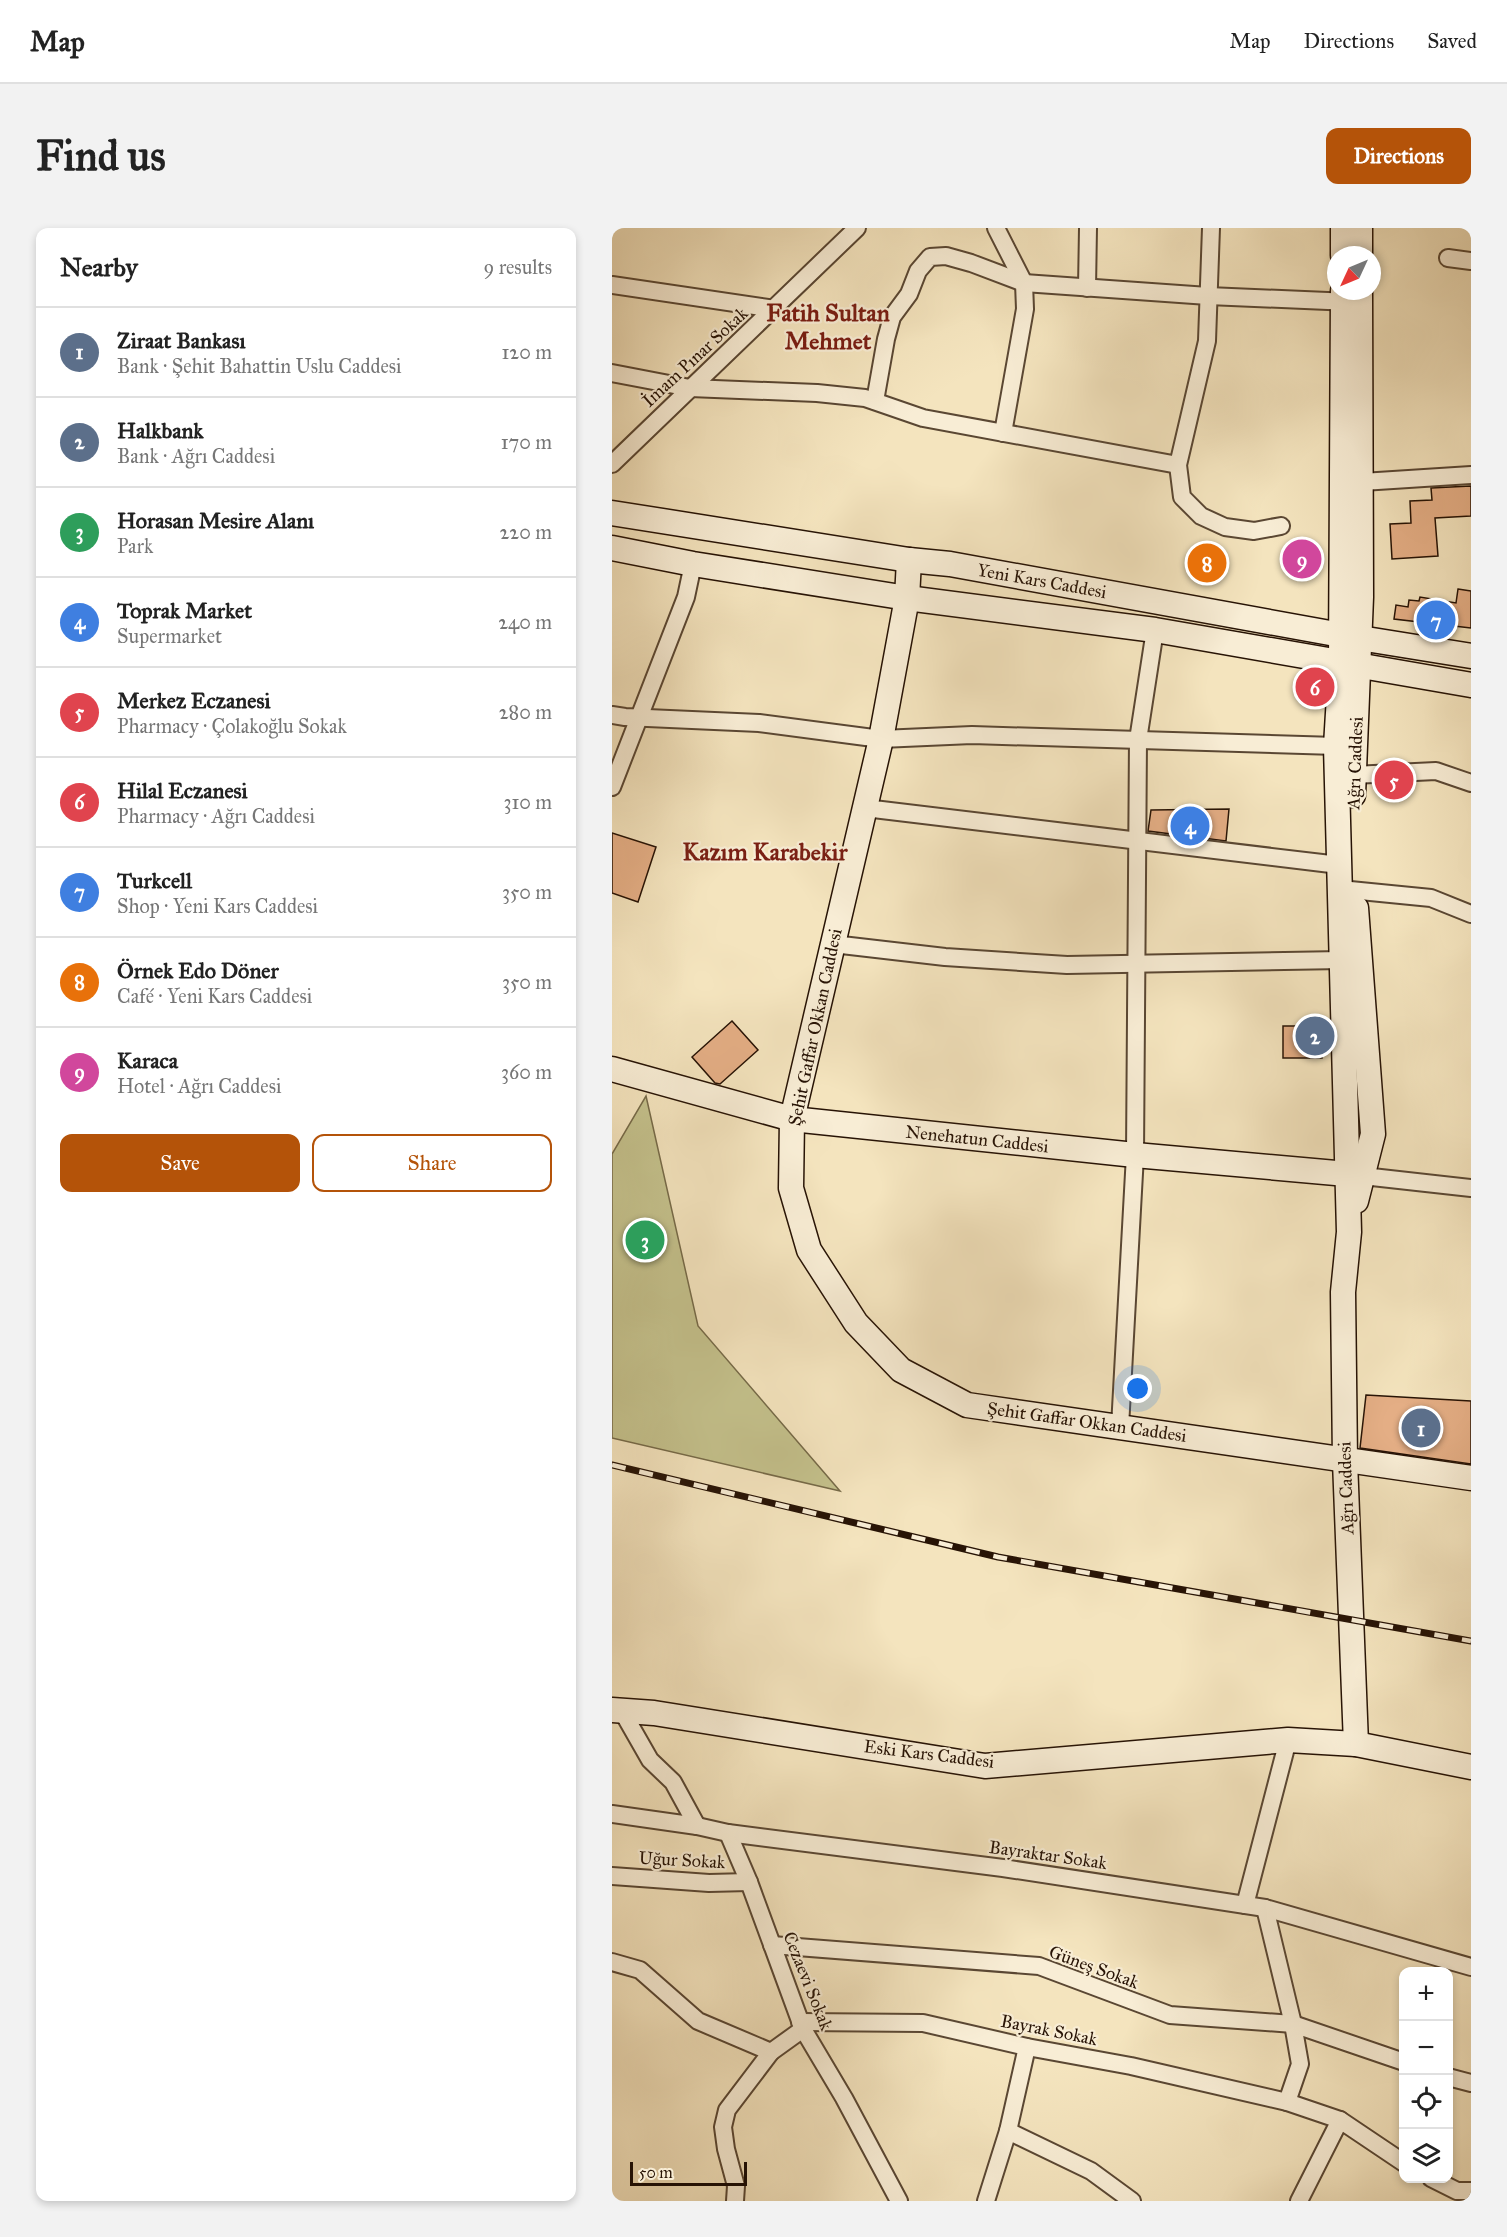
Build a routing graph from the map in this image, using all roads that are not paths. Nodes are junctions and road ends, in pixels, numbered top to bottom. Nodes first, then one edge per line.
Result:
1 (857, 228) edge
2 (996, 228) edge
3 (1088, 228) edge
4 (1211, 228) edge
5 (1343, 228) edge
6 (1360, 228) edge
7 (1343, 246) edge
8 (1360, 246) edge
9 (1448, 258) dead end
10 (1471, 261) edge
11 (1024, 283) junction
12 (612, 285) edge
13 (1087, 288) junction
14 (1208, 296) junction
15 (1327, 297) edge
16 (1351, 300) edge
17 (1351, 300) edge
18 (775, 309) junction
19 (612, 372) edge
20 (690, 388) junction
21 (875, 401) junction
22 (1003, 433) junction
23 (612, 464) edge
24 (1178, 465) junction
25 (1471, 475) edge
26 (1362, 482) junction
27 (612, 513) edge
28 (1281, 526) dead end
29 (612, 548) edge
30 (909, 560) junction
31 (693, 564) junction
32 (907, 598) junction
33 (1155, 630) junction
34 (1350, 637) junction
35 (1471, 656) edge
36 (1350, 665) junction
37 (1471, 685) edge
38 (612, 715) edge
39 (638, 718) junction
40 (881, 739) junction
41 (1138, 740) junction
42 (1336, 746) junction
43 (1353, 775) junction
44 (1471, 783) edge
45 (612, 787) edge
46 (865, 808) junction
47 (1137, 841) junction
48 (1339, 865) junction
49 (1347, 889) junction
50 (1471, 914) edge
51 (833, 944) junction
52 (1342, 960) junction
53 (1136, 965) junction
54 (612, 1069) edge
55 (792, 1119) junction
56 (1135, 1155) junction
57 (1355, 1175) junction
58 (1471, 1188) edge
59 (1120, 1427) junction
60 (1345, 1461) junction
61 (1471, 1478) edge
62 (615, 1709) edge
63 (1288, 1740) junction
64 (1356, 1744) junction
65 (1471, 1767) edge
66 (612, 1814) edge
67 (697, 1826) junction
68 (728, 1833) junction
69 (612, 1876) edge
70 (749, 1882) junction
71 (1245, 1905) junction
72 (1265, 1908) junction
73 (772, 1945) junction
74 (612, 1962) edge
75 (1471, 1967) edge
76 (1293, 2024) junction
77 (802, 2026) junction
78 (1027, 2047) junction
79 (771, 2052) junction
80 (1399, 2060) edge
81 (1453, 2079) edge
82 (1471, 2083) edge
83 (1287, 2102) junction
84 (1340, 2120) junction
85 (1008, 2131) junction
86 (1399, 2160) edge
87 (1441, 2183) edge
88 (1471, 2191) edge
89 (735, 2201) edge
90 (899, 2201) edge
91 (986, 2201) edge
92 (1132, 2201) edge
93 (1299, 2201) edge

1 - 18 street, İmam Pınar Sokak
2 - 11 street
3 - 13 street
4 - 14 street
5 - 7 main road
6 - 8 main road
9 - 10 street
11 - 13 street
11 - 21 street
11 - 22 street
12 - 18 street
13 - 14 street
14 - 15 street
14 - 24 street
16 - 26 main road, Ağrı Caddesi
17 - 34 main road, Ağrı Caddesi
18 - 20 street, İmam Pınar Sokak
19 - 20 street
20 - 21 street
20 - 23 street, İmam Pınar Sokak
21 - 22 street
22 - 24 street
24 - 28 street
25 - 26 street
26 - 34 main road, Ağrı Caddesi
27 - 30 main road, Yeni Kars Caddesi
29 - 31 main road, Yeni Kars Caddesi
30 - 32 main road, Şehit Gaffar Okkan Caddesi
30 - 34 main road, Yeni Kars Caddesi
31 - 32 main road, Yeni Kars Caddesi
31 - 39 street
32 - 33 main road, Yeni Kars Caddesi
32 - 40 main road, Şehit Gaffar Okkan Caddesi
33 - 36 main road, Yeni Kars Caddesi
33 - 41 street
34 - 35 main road, Yeni Kars Caddesi
34 - 36 main road, Ağrı Caddesi
36 - 37 main road, Yeni Kars Caddesi
36 - 42 main road, Ağrı Caddesi
36 - 43 main road, Ağrı Caddesi
38 - 39 street
39 - 40 street
39 - 45 street
40 - 41 street
40 - 46 main road, Şehit Gaffar Okkan Caddesi
41 - 42 street
41 - 47 street
42 - 48 main road, Ağrı Caddesi
43 - 44 street
43 - 49 main road, Ağrı Caddesi
46 - 47 street
46 - 51 main road, Şehit Gaffar Okkan Caddesi
47 - 48 street
47 - 53 street
48 - 49 main road, Ağrı Caddesi
49 - 50 street
49 - 52 main road, Ağrı Caddesi
49 - 57 main road, Ağrı Caddesi
51 - 53 street
51 - 55 main road, Şehit Gaffar Okkan Caddesi
52 - 53 street
52 - 57 main road, Ağrı Caddesi
53 - 56 street
54 - 55 main road, Nenehatun Caddesi
55 - 56 main road, Nenehatun Caddesi
55 - 59 main road, Şehit Gaffar Okkan Caddesi
56 - 57 main road, Nenehatun Caddesi
56 - 59 street
57 - 58 street
57 - 60 main road, Ağrı Caddesi
59 - 60 main road, Şehit Gaffar Okkan Caddesi
60 - 61 main road, Şehit Gaffar Okkan Caddesi
60 - 64 main road, Ağrı Caddesi
62 - 63 main road, Eski Kars Caddesi
62 - 67 street
63 - 64 main road, Eski Kars Caddesi
63 - 71 street
64 - 65 main road, Eski Kars Caddesi
66 - 67 street, Bayraktar Sokak
67 - 68 street, Bayraktar Sokak
68 - 70 street, Cezaevi Sokak
68 - 71 street, Bayraktar Sokak
69 - 70 street, Uğur Sokak
70 - 73 street, Cezaevi Sokak
71 - 72 street, Bayraktar Sokak
72 - 75 street, Bayraktar Sokak
72 - 76 street
73 - 76 street, Güneş Sokak
73 - 77 street, Cezaevi Sokak
74 - 79 street
76 - 80 street, Güneş Sokak
76 - 83 street
77 - 78 street, Bayrak Sokak
77 - 79 street
77 - 90 street, Cezaevi Sokak
78 - 83 street, Bayrak Sokak
78 - 85 street
79 - 89 street
81 - 82 street
83 - 84 street, Bayrak Sokak
84 - 86 street, Bayrak Sokak
84 - 93 street
85 - 91 street
85 - 92 street
87 - 88 street

